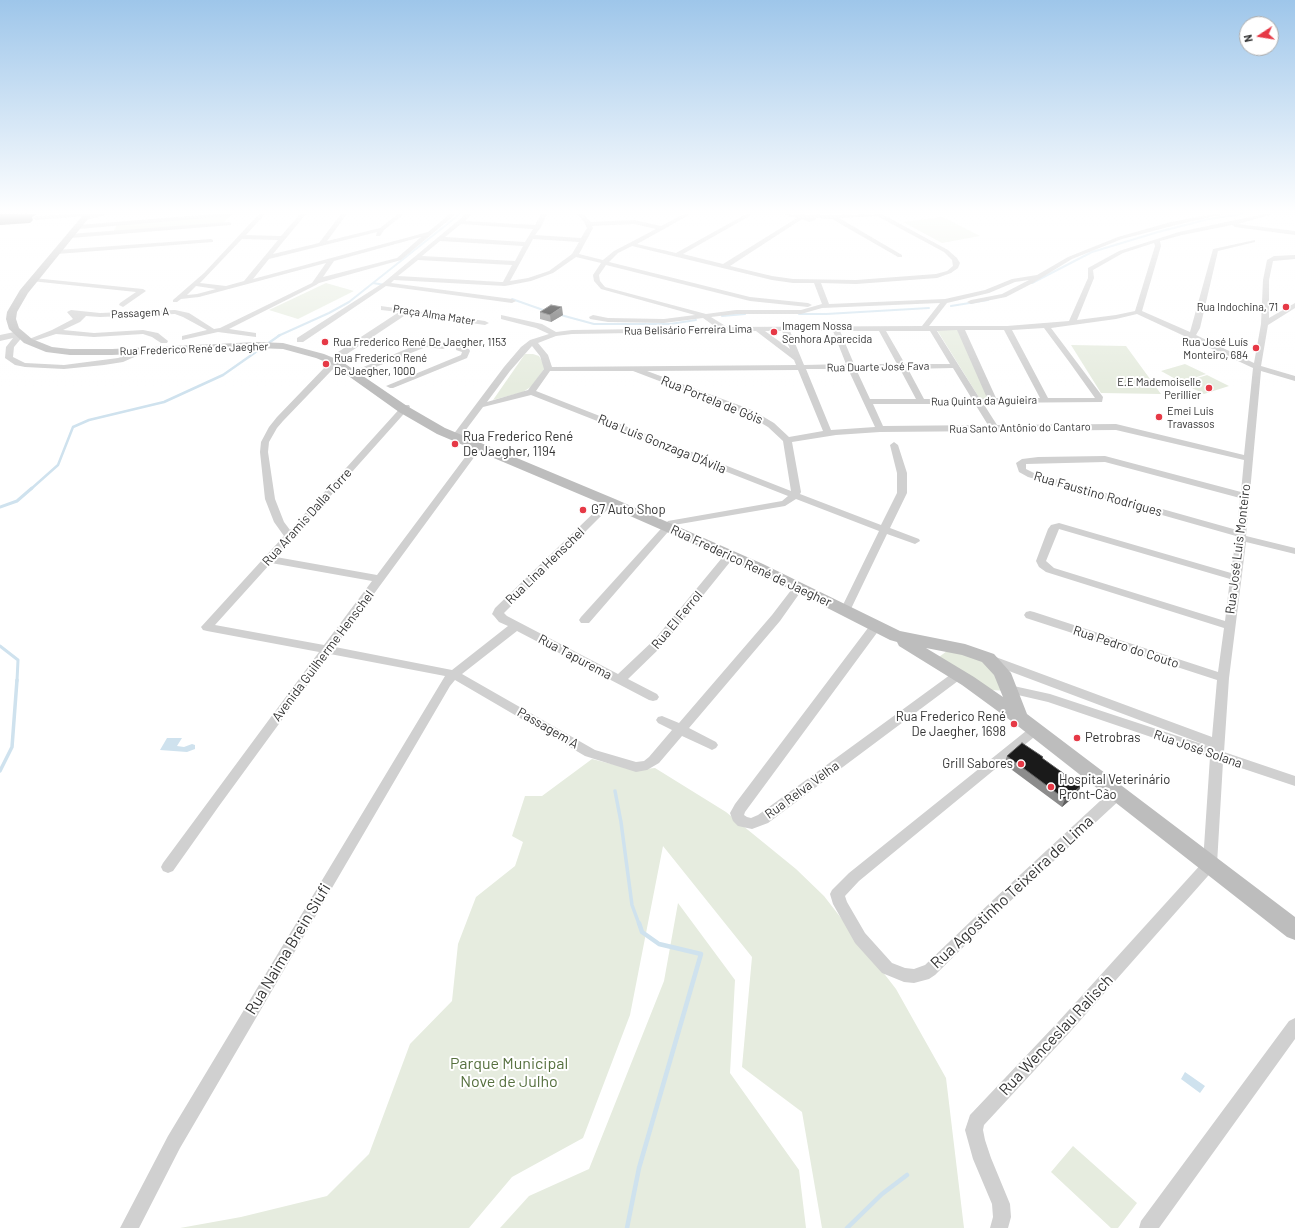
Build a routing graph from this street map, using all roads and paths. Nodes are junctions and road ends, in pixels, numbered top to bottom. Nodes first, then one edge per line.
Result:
1 (41, 271) edge
2 (208, 271) edge
3 (255, 271) edge
4 (287, 271) edge
5 (324, 271) edge
6 (353, 271) edge
7 (401, 271) edge
8 (512, 271) edge
9 (550, 271) edge
10 (600, 271) edge
11 (641, 271) edge
12 (746, 271) edge
13 (949, 271) edge
14 (1048, 271) edge
15 (1090, 271) edge
16 (1151, 271) edge
17 (1210, 271) edge
18 (1268, 271) edge
19 (1039, 277) junction
20 (393, 278) junction
21 (34, 280) junction
22 (318, 281) junction
23 (246, 282) junction
24 (817, 282) junction
25 (196, 284) junction
26 (385, 284) junction
27 (505, 284) junction
28 (226, 288) junction
29 (512, 301) dead end
30 (943, 303) junction
31 (123, 305) dead end
32 (1295, 305) edge
33 (823, 306) junction
34 (384, 308) dead end
35 (406, 311) junction
36 (1138, 312) junction
37 (703, 315) junction
38 (504, 317) dead end
39 (593, 317) dead end
40 (485, 323) dead end
41 (1072, 323) junction
42 (1265, 324) junction
43 (1046, 326) junction
44 (881, 328) junction
45 (928, 328) junction
46 (960, 328) junction
47 (1007, 328) junction
48 (757, 329) junction
49 (785, 329) junction
50 (836, 329) junction
51 (222, 330) junction
52 (726, 330) junction
53 (213, 331) junction
54 (55, 332) junction
55 (555, 334) junction
56 (21, 336) junction
57 (1192, 336) junction
58 (0, 337) edge
59 (185, 338) junction
60 (255, 340) junction
61 (300, 340) junction
62 (278, 341) junction
63 (409, 342) dead end
64 (533, 342) junction
65 (426, 344) junction
66 (164, 345) junction
67 (443, 347) dead end
68 (459, 348) dead end
69 (144, 350) junction
70 (82, 352) junction
71 (9, 358) junction
72 (339, 359) junction
73 (0, 360) edge
74 (798, 360) junction
75 (955, 366) junction
76 (903, 367) junction
77 (1256, 367) junction
78 (365, 368) junction
79 (633, 368) junction
80 (801, 368) junction
81 (852, 368) junction
82 (548, 369) junction
83 (1295, 370) edge
84 (1292, 378) edge
85 (381, 383) junction
86 (531, 392) junction
87 (1045, 400) junction
88 (868, 402) junction
89 (922, 402) junction
90 (977, 402) junction
91 (993, 402) junction
92 (482, 404) junction
93 (406, 409) junction
94 (994, 428) junction
95 (880, 429) junction
96 (828, 433) junction
97 (456, 437) junction
98 (787, 440) junction
99 (894, 445) dead end
100 (481, 448) junction
101 (1248, 459) junction
102 (794, 496) junction
103 (1245, 496) junction
104 (610, 502) junction
105 (667, 527) junction
106 (884, 531) junction
107 (289, 536) junction
108 (1241, 536) junction
109 (915, 541) dead end
110 (1295, 551) edge
111 (730, 555) junction
112 (268, 559) junction
113 (1235, 577) junction
114 (380, 578) junction
115 (799, 587) junction
116 (845, 611) junction
117 (498, 614) joint
118 (1030, 615) dead end
119 (585, 620) dead end
120 (517, 625) junction
121 (1229, 626) junction
122 (207, 627) joint
123 (875, 627) junction
124 (896, 636) junction
125 (327, 650) junction
126 (965, 650) junction
127 (988, 658) junction
128 (454, 674) junction
129 (956, 674) junction
130 (1222, 678) junction
131 (619, 680) junction
132 (1009, 689) junction
133 (653, 698) dead end
134 (1020, 718) junction
135 (662, 720) dead end
136 (681, 730) junction
137 (1035, 730) junction
138 (712, 746) dead end
139 (1216, 750) junction
140 (1295, 781) edge
141 (1118, 793) junction
142 (1210, 864) junction
143 (168, 867) dead end
144 (1295, 930) edge
145 (1295, 1026) edge
146 (129, 1228) edge
147 (999, 1228) edge
148 (1148, 1228) edge

1 - 21 main road
2 - 25 street
3 - 23 street
4 - 23 street
5 - 22 street
6 - 22 street
7 - 20 street
8 - 27 street
9 - 27 street
10 - 37 street
11 - 33 street
12 - 24 street
13 - 24 street
14 - 19 street
15 - 41 street
16 - 36 street
17 - 57 street
18 - 42 street, Rua José Luis Monteiro
19 - 30 street
19 - 30 street
20 - 26 street
20 - 27 street
21 - 31 street
21 - 56 main road
22 - 51 street
23 - 28 street
24 - 33 street
25 - 28 street
25 - 28 street
26 - 29 street
26 - 61 street
30 - 33 street
30 - 45 street
32 - 42 street
33 - 37 street
34 - 35 street, Praça Alma Mater
35 - 40 street, Praça Alma Mater
35 - 72 street
36 - 41 street, Rua Belisário Ferreira Lima
36 - 57 street
37 - 39 street
37 - 52 street
38 - 55 street
41 - 43 street, Rua Belisário Ferreira Lima
42 - 77 street, Rua José Luis Monteiro
43 - 47 street, Rua Belisário Ferreira Lima
43 - 87 street, Rua Quinta da Aguieira
44 - 45 street, Rua Belisário Ferreira Lima
44 - 50 street, Rua Belisário Ferreira Lima
44 - 76 street
45 - 46 street, Rua Belisário Ferreira Lima
45 - 75 street
46 - 47 street, Rua Belisário Ferreira Lima
46 - 91 street
47 - 87 street
48 - 49 street, Rua Belisário Ferreira Lima
48 - 52 street, Rua Belisário Ferreira Lima
48 - 74 street
49 - 50 street, Rua Belisário Ferreira Lima
49 - 74 street
50 - 81 street
51 - 53 street, Rua Frederico René de Jaegher
51 - 60 street, Rua Frederico René de Jaegher
52 - 55 street, Rua Belisário Ferreira Lima
53 - 54 street, Passagem A
53 - 59 street, Rua Frederico René de Jaegher
54 - 56 street
54 - 66 street
55 - 64 street, Rua Belisário Ferreira Lima
56 - 58 street
56 - 70 main road, Rua Frederico René de Jaegher
56 - 71 street
57 - 77 street
59 - 60 main road, Rua Frederico René de Jaegher
59 - 66 main road, Rua Frederico René de Jaegher
60 - 62 main road, Rua Frederico René de Jaegher
60 - 62 main road, Rua Frederico René de Jaegher
60 - 66 main road, Rua Frederico René de Jaegher
61 - 62 main road, Rua Frederico René de Jaegher
61 - 72 main road, Rua Frederico René de Jaegher
62 - 72 main road, Rua Frederico René de Jaegher
63 - 65 street
64 - 82 street
64 - 92 street
65 - 67 street
65 - 78 street
66 - 69 main road, Rua Frederico René de Jaegher
66 - 70 main road, Rua Frederico René de Jaegher
68 - 85 street
69 - 70 main road, Rua Frederico René de Jaegher
69 - 71 street
71 - 73 street
72 - 78 main road, Rua Frederico René de Jaegher
72 - 85 main road, Rua Frederico René de Jaegher
72 - 107 street
74 - 80 street
75 - 76 street, Rua Duarte José Fava
75 - 90 street
76 - 81 street, Rua Duarte José Fava
76 - 89 street
77 - 84 street
77 - 101 street, Rua José Luis Monteiro
78 - 85 main road, Rua Frederico René de Jaegher
79 - 80 street, Rua Duarte José Fava
79 - 82 street, Rua Duarte José Fava
79 - 98 street, Rua Portela de Góis
80 - 81 street, Rua Duarte José Fava
80 - 96 street
81 - 88 street
82 - 86 street
83 - 84 street
85 - 93 main road, Rua Frederico René de Jaegher
85 - 93 main road, Rua Frederico René de Jaegher
86 - 92 street
86 - 102 street, Rua Luis Gonzaga D'Ávila
87 - 91 street, Rua Quinta da Aguieira
88 - 89 street, Rua Quinta da Aguieira
88 - 95 street
89 - 90 street, Rua Quinta da Aguieira
90 - 91 street, Rua Quinta da Aguieira
90 - 94 street
92 - 97 street
93 - 97 main road, Rua Frederico René de Jaegher
93 - 107 street, Rua Aramis Dalla Torre
94 - 95 street, Rua Santo Antônio do Cantaro
94 - 101 street, Rua Santo Antônio do Cantaro
95 - 96 street, Rua Santo Antônio do Cantaro
96 - 98 street, Rua Santo Antônio do Cantaro
97 - 100 main road, Rua Frederico René de Jaegher
98 - 102 street
99 - 106 street
100 - 104 main road, Rua Frederico René de Jaegher
100 - 114 street, Avenida Guilherme Henschel
101 - 103 street, Rua José Luis Monteiro
102 - 105 street
102 - 106 street, Rua Luis Gonzaga D'Ávila
103 - 108 street, Rua José Luis Monteiro
103 - 108 street, Rua Faustino Rodrigues
104 - 105 main road, Rua Frederico René de Jaegher
104 - 117 street, Rua Lina Henschel
105 - 111 main road, Rua Frederico René de Jaegher
105 - 119 street
106 - 109 street, Rua Luis Gonzaga D'Ávila
106 - 116 street
107 - 112 street, Rua Aramis Dalla Torre
108 - 110 street
108 - 113 street, Rua José Luis Monteiro
111 - 115 main road, Rua Frederico René de Jaegher
111 - 131 street, Rua El Ferrol
112 - 114 street
112 - 122 street, Rua Aramis Dalla Torre
113 - 121 street, Rua José Luis Monteiro
113 - 121 street
114 - 125 street, Avenida Guilherme Henschel
115 - 116 main road, Rua Frederico René de Jaegher
115 - 136 street
116 - 123 main road, Rua Frederico René de Jaegher
117 - 120 street, Rua Tapurema
118 - 130 street, Rua Pedro do Couto
120 - 128 street, Rua Naima Brein Siufi
120 - 131 street, Rua Tapurema
121 - 130 street, Rua José Luis Monteiro
122 - 125 street, Passagem A
123 - 124 main road, Rua Frederico René de Jaegher
123 - 129 street, Rua Relva Velha
124 - 126 main road, Rua Frederico René de Jaegher
124 - 129 main road, Rua Frederico René de Jaegher
125 - 128 street, Passagem A
125 - 143 street, Avenida Guilherme Henschel
126 - 127 main road, Rua Frederico René de Jaegher
126 - 129 main road
127 - 132 main road, Rua Frederico René de Jaegher
127 - 139 street
128 - 136 street, Passagem A
128 - 146 street, Rua Naima Brein Siufi
129 - 132 main road
129 - 134 main road, Rua Frederico René de Jaegher
130 - 139 street, Rua José Luis Monteiro
131 - 133 street, Rua Tapurema
132 - 134 main road, Rua Frederico René de Jaegher
132 - 139 street, Rua José Solana
134 - 137 main road, Rua Frederico René de Jaegher
135 - 136 street
136 - 138 street
137 - 141 main road, Rua Frederico René de Jaegher
137 - 141 street, Rua Agostinho Teixeira de Lima
139 - 140 street, Rua José Solana
139 - 142 street, Rua José Luis Monteiro
141 - 142 main road, Rua Frederico René de Jaegher
142 - 144 main road, Rua Frederico René de Jaegher
142 - 147 street, Rua Wenceslau Ralisch
145 - 148 street

